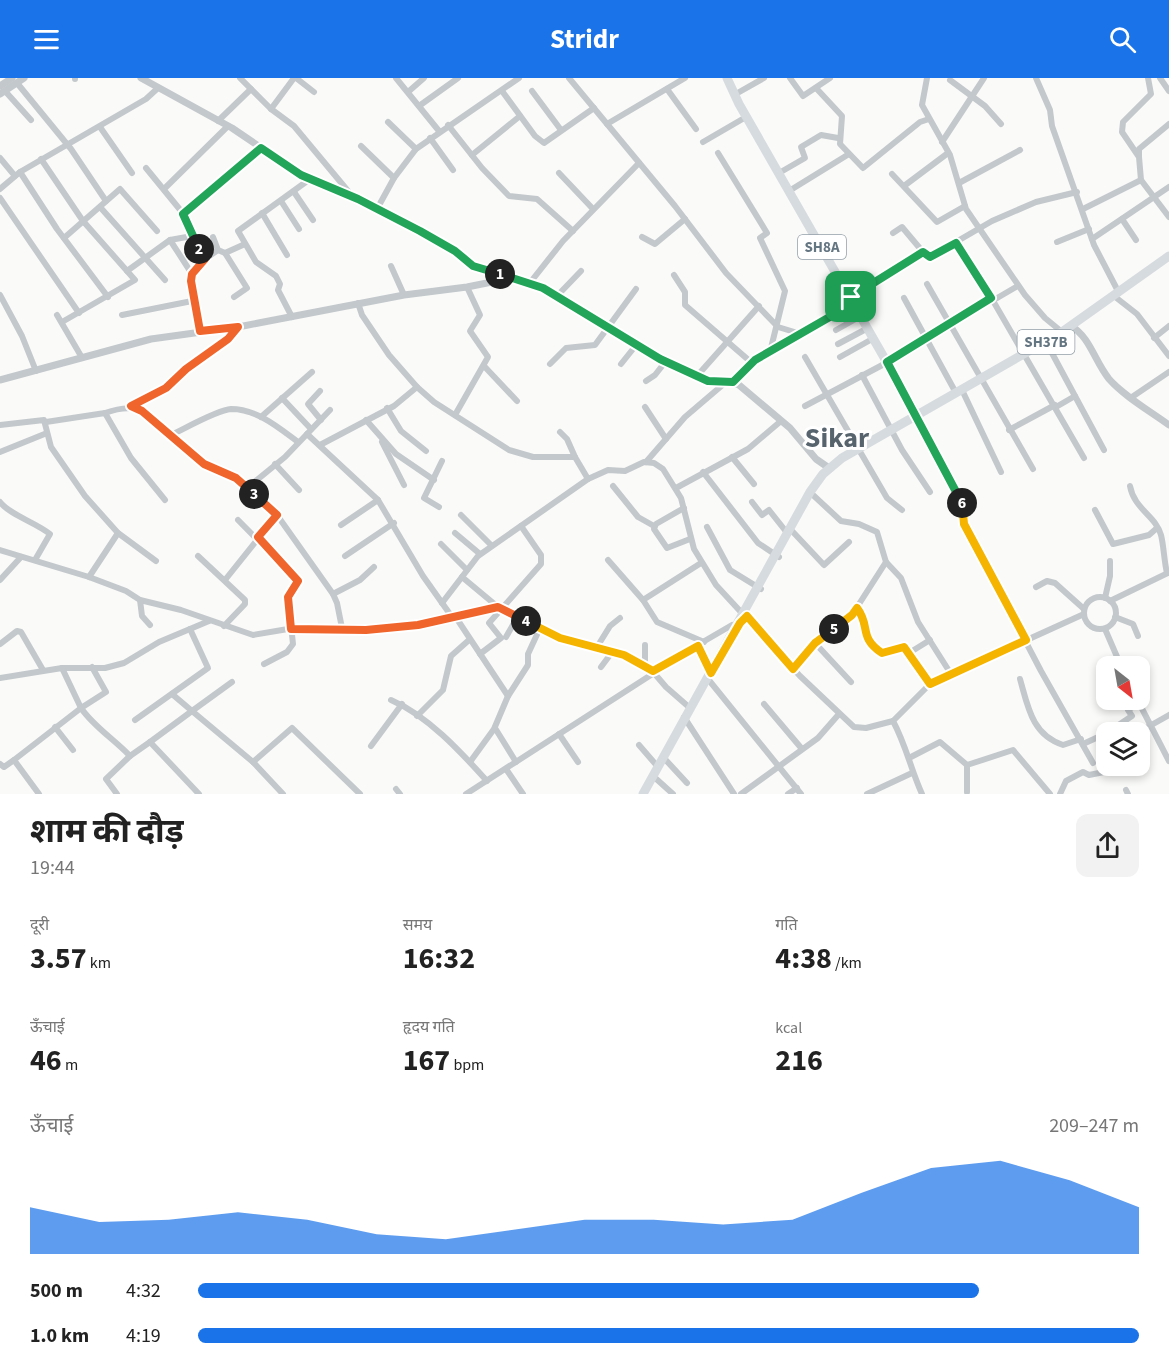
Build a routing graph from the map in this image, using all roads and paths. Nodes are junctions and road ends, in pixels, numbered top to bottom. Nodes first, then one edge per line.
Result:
1 (24, 78) edge
2 (141, 78) edge
3 (240, 78) edge
4 (296, 78) edge
5 (396, 78) edge
6 (424, 78) edge
7 (458, 78) edge
8 (569, 78) edge
9 (685, 78) edge
10 (727, 78) edge
11 (764, 78) edge
12 (790, 78) edge
13 (830, 78) edge
14 (927, 78) edge
15 (984, 78) edge
16 (1036, 78) edge
17 (1148, 78) edge
18 (1160, 78) edge
19 (15, 80) edge
20 (514, 80) edge
21 (950, 80) dead end
22 (449, 81) edge
23 (158, 88) junction
24 (816, 88) junction
25 (251, 89) junction
26 (667, 89) junction
27 (2, 90) edge
28 (502, 91) junction
29 (532, 91) dead end
30 (1169, 91) edge
31 (314, 92) dead end
32 (408, 92) junction
33 (734, 95) junction
34 (971, 96) junction
35 (419, 106) junction
36 (594, 108) junction
37 (271, 110) junction
38 (520, 116) junction
39 (746, 117) junction
40 (929, 119) junction
41 (31, 120) dead end
42 (218, 121) junction
43 (388, 122) dead end
44 (448, 124) junction
45 (607, 124) junction
46 (1001, 124) dead end
47 (1169, 124) edge
48 (228, 126) junction
49 (100, 127) junction
50 (696, 129) dead end
51 (561, 130) junction
52 (439, 131) junction
53 (430, 138) junction
54 (838, 138) junction
55 (703, 142) dead end
56 (942, 142) junction
57 (66, 144) junction
58 (361, 146) dead end
59 (261, 148) junction
60 (416, 149) junction
61 (1020, 150) dead end
62 (718, 153) dead end
63 (948, 153) junction
64 (849, 154) junction
65 (472, 155) junction
66 (1139, 157) junction
67 (0, 158) edge
68 (41, 159) junction
69 (639, 163) junction
70 (146, 168) dead end
71 (453, 170) dead end
72 (132, 173) dead end
73 (559, 173) dead end
74 (779, 173) junction
75 (17, 174) junction
76 (892, 174) dead end
77 (394, 178) junction
78 (310, 179) junction
79 (1140, 180) junction
80 (959, 183) junction
81 (904, 186) junction
82 (1169, 187) edge
83 (0, 189) edge
84 (164, 189) junction
85 (789, 191) junction
86 (294, 192) junction
87 (1077, 192) junction
88 (354, 197) junction
89 (1153, 197) junction
90 (0, 198) edge
91 (106, 201) junction
92 (280, 201) junction
93 (965, 206) junction
94 (100, 207) junction
95 (1083, 208) junction
96 (377, 209) junction
97 (593, 209) junction
98 (262, 213) junction
99 (183, 214) junction
100 (1168, 215) edge
101 (684, 219) junction
102 (1122, 219) junction
103 (313, 220) dead end
104 (84, 222) junction
105 (299, 229) dead end
106 (978, 229) junction
107 (1089, 229) junction
108 (157, 231) dead end
109 (573, 231) junction
110 (893, 233) dead end
111 (192, 236) junction
112 (64, 237) junction
113 (213, 237) dead end
114 (642, 237) dead end
115 (1092, 238) junction
116 (170, 240) junction
117 (1136, 240) dead end
118 (1057, 242) dead end
119 (956, 243) junction
120 (245, 244) junction
121 (221, 252) junction
122 (923, 252) junction
123 (287, 255) dead end
124 (144, 256) junction
125 (1169, 256) edge
126 (205, 259) junction
127 (391, 266) dead end
128 (127, 271) junction
129 (582, 271) dead end
130 (192, 274) junction
131 (674, 275) dead end
132 (512, 278) junction
133 (165, 280) dead end
134 (530, 284) junction
135 (927, 284) dead end
136 (467, 287) junction
137 (1016, 287) dead end
138 (636, 289) dead end
139 (1116, 294) junction
140 (0, 295) edge
141 (404, 295) junction
142 (557, 296) junction
143 (108, 297) junction
144 (234, 297) dead end
145 (904, 298) dead end
146 (853, 300) junction
147 (992, 300) junction
148 (192, 301) junction
149 (358, 303) junction
150 (759, 306) junction
151 (79, 313) junction
152 (57, 315) dead end
153 (122, 315) dead end
154 (861, 316) junction
155 (292, 317) junction
156 (63, 322) junction
157 (950, 325) junction
158 (609, 326) junction
159 (1169, 326) edge
160 (238, 327) junction
161 (778, 327) junction
162 (868, 328) junction
163 (1066, 329) junction
164 (836, 330) dead end
165 (200, 331) junction
166 (801, 334) junction
167 (874, 338) junction
168 (926, 338) junction
169 (1154, 338) junction
170 (726, 342) junction
171 (1046, 342) junction
172 (637, 344) junction
173 (838, 344) dead end
174 (770, 352) junction
175 (1023, 355) junction
176 (81, 356) junction
177 (1169, 356) edge
178 (805, 357) dead end
179 (840, 357) dead end
180 (666, 361) junction
181 (887, 362) junction
182 (752, 363) junction
183 (550, 364) dead end
184 (621, 364) dead end
185 (484, 366) junction
186 (36, 370) junction
187 (312, 372) dead end
188 (1169, 372) edge
189 (862, 375) junction
190 (698, 376) junction
191 (980, 379) junction
192 (0, 380) edge
193 (646, 381) dead end
194 (729, 382) junction
195 (417, 387) junction
196 (320, 390) dead end
197 (959, 391) junction
198 (826, 395) junction
199 (1076, 396) junction
200 (1132, 397) junction
201 (282, 398) junction
202 (517, 401) dead end
203 (131, 406) junction
204 (805, 406) dead end
205 (1055, 406) junction
206 (645, 407) dead end
207 (387, 408) junction
208 (330, 410) dead end
209 (105, 413) junction
210 (455, 415) junction
211 (917, 415) junction
212 (261, 417) junction
213 (321, 420) junction
214 (366, 420) junction
215 (781, 421) junction
216 (46, 422) junction
217 (0, 425) edge
218 (1169, 425) edge
219 (891, 429) junction
220 (1009, 430) junction
221 (309, 431) junction
222 (560, 432) dead end
223 (47, 433) junction
224 (171, 435) junction
225 (379, 436) junction
226 (666, 439) junction
227 (298, 442) junction
228 (320, 445) junction
229 (858, 449) junction
230 (1104, 450) dead end
231 (426, 451) dead end
232 (0, 452) edge
233 (575, 457) junction
234 (732, 457) junction
235 (1084, 458) dead end
236 (442, 461) dead end
237 (646, 462) junction
238 (275, 464) junction
239 (829, 468) junction
240 (1033, 469) dead end
241 (703, 472) junction
242 (1001, 472) dead end
243 (588, 479) junction
244 (434, 480) junction
245 (818, 481) junction
246 (754, 484) dead end
247 (404, 485) dead end
248 (614, 486) dead end
249 (1130, 486) dead end
250 (247, 488) junction
251 (676, 488) junction
252 (298, 490) dead end
253 (930, 492) dead end
254 (813, 495) junction
255 (165, 500) dead end
256 (378, 500) junction
257 (0, 502) edge
258 (752, 502) dead end
259 (439, 507) dead end
260 (684, 508) junction
261 (902, 510) dead end
262 (1095, 510) dead end
263 (277, 515) junction
264 (461, 515) dead end
265 (238, 520) dead end
266 (394, 523) junction
267 (341, 525) dead end
268 (521, 526) junction
269 (654, 526) junction
270 (707, 527) dead end
271 (1157, 528) junction
272 (118, 533) junction
273 (455, 533) dead end
274 (790, 534) junction
275 (258, 537) junction
276 (690, 539) junction
277 (849, 542) dead end
278 (441, 544) dead end
279 (492, 545) junction
280 (0, 550) edge
281 (480, 554) junction
282 (198, 556) dead end
283 (345, 556) dead end
284 (777, 556) junction
285 (21, 557) junction
286 (34, 560) junction
287 (608, 560) dead end
288 (156, 561) dead end
289 (1110, 561) dead end
290 (886, 562) junction
291 (701, 563) junction
292 (374, 567) dead end
293 (467, 570) junction
294 (1168, 573) edge
295 (89, 577) junction
296 (462, 577) junction
297 (0, 580) edge
298 (225, 580) junction
299 (1036, 587) dead end
300 (758, 588) junction
301 (333, 594) junction
302 (140, 600) junction
303 (643, 600) junction
304 (1107, 600) junction
305 (442, 603) junction
306 (500, 607) junction
307 (857, 608) junction
308 (1084, 611) junction
309 (518, 616) junction
310 (453, 617) junction
311 (1115, 617) junction
312 (620, 618) dead end
313 (740, 619) junction
314 (209, 621) junction
315 (150, 625) dead end
316 (224, 626) junction
317 (342, 628) junction
318 (540, 628) junction
319 (1104, 628) junction
320 (190, 629) junction
321 (291, 629) junction
322 (1138, 636) dead end
323 (506, 638) dead end
324 (469, 640) junction
325 (930, 640) junction
326 (1026, 640) junction
327 (704, 642) junction
328 (815, 643) junction
329 (0, 644) edge
330 (645, 645) dead end
331 (698, 646) junction
332 (597, 647) junction
333 (613, 651) junction
334 (909, 653) junction
335 (480, 654) junction
336 (1117, 656) edge
337 (264, 664) dead end
338 (92, 667) junction
339 (601, 667) dead end
340 (645, 667) junction
341 (62, 668) junction
342 (0, 669) edge
343 (793, 669) junction
344 (43, 670) junction
345 (653, 672) junction
346 (951, 674) junction
347 (710, 676) junction
348 (2, 678) edge
349 (1020, 679) dead end
350 (232, 682) dead end
351 (851, 682) dead end
352 (930, 684) junction
353 (172, 694) junction
354 (508, 696) junction
355 (391, 700) dead end
356 (764, 704) dead end
357 (402, 705) junction
358 (81, 708) junction
359 (690, 708) junction
360 (1128, 710) edge
361 (192, 711) junction
362 (839, 714) junction
363 (1169, 715) edge
364 (417, 716) junction
365 (684, 717) junction
366 (135, 720) dead end
367 (893, 722) junction
368 (1123, 722) edge
369 (1150, 725) joint
370 (56, 727) junction
371 (495, 728) junction
372 (559, 735) junction
373 (1096, 737) edge
374 (150, 742) junction
375 (1082, 742) junction
376 (639, 745) dead end
377 (371, 746) dead end
378 (802, 749) junction
379 (73, 750) dead end
380 (130, 756) junction
381 (663, 757) junction
382 (909, 758) junction
383 (14, 760) junction
384 (1169, 761) edge
385 (253, 762) junction
386 (470, 762) junction
387 (516, 762) junction
388 (578, 762) dead end
389 (1093, 763) dead end
390 (0, 764) edge
391 (968, 765) junction
392 (658, 766) junction
393 (779, 766) junction
394 (506, 769) junction
395 (912, 773) junction
396 (1096, 774) edge
397 (653, 776) junction
398 (487, 781) junction
399 (687, 783) dead end
400 (751, 788) junction
401 (796, 788) junction
402 (469, 793) edge
403 (965, 793) edge
404 (39, 794) edge
405 (117, 794) edge
406 (199, 794) edge
407 (283, 794) edge
408 (359, 794) edge
409 (523, 794) edge
410 (643, 794) edge
411 (674, 794) edge
412 (734, 794) edge
413 (741, 794) edge
414 (756, 794) edge
415 (788, 794) edge
416 (801, 794) edge
417 (867, 794) edge
418 (922, 794) edge
419 (1050, 794) edge
420 (1060, 794) edge

1 - 19 street
2 - 23 street
3 - 25 street
4 - 31 street
4 - 37 street
5 - 32 street
6 - 32 street
7 - 22 street
8 - 36 street
9 - 26 street
10 - 33 main road, SH8A
11 - 33 street
12 - 24 street
13 - 24 street
14 - 40 street
15 - 34 street
16 - 87 street
17 - 66 street
18 - 30 street
19 - 27 street
19 - 57 street
20 - 28 street
21 - 34 street
22 - 35 street
23 - 42 street
23 - 49 street
24 - 54 street
25 - 37 street
25 - 42 street
26 - 45 street
26 - 50 street
27 - 41 street
28 - 38 street
28 - 44 street
29 - 51 street
32 - 35 street
33 - 39 main road, SH8A
34 - 46 street
34 - 56 street
35 - 52 street
36 - 45 street
36 - 51 street
37 - 88 street
38 - 51 street
38 - 65 street
39 - 55 street
39 - 74 main road, SH8A
40 - 56 street
40 - 64 street
42 - 48 street
43 - 60 street
44 - 52 street
44 - 65 street
45 - 69 street
47 - 66 street
48 - 59 street
48 - 84 street
49 - 57 street
49 - 72 street
52 - 53 street
53 - 60 street
53 - 71 street
54 - 64 street
54 - 74 street
56 - 63 street
57 - 68 street
57 - 91 street
58 - 77 street
59 - 78 street
59 - 99 street
60 - 77 street
61 - 80 street
62 - 161 street
63 - 80 street
63 - 81 street
64 - 85 street
65 - 109 street
66 - 79 street
67 - 75 street
68 - 75 street
68 - 104 street
69 - 97 street
69 - 101 street
70 - 84 street
73 - 97 street
74 - 85 main road, SH8A
75 - 83 street
75 - 112 street
76 - 81 street
77 - 96 street
78 - 86 street
78 - 88 street
79 - 89 street
79 - 95 street
80 - 93 street
81 - 93 street
82 - 89 street
84 - 99 street
85 - 146 main road, SH8A
86 - 92 street
86 - 103 street
87 - 95 street
87 - 106 street
88 - 96 street
89 - 100 street
89 - 102 street
90 - 151 street
91 - 94 street
91 - 108 street
92 - 98 street
92 - 105 street
93 - 106 street
94 - 104 street
94 - 124 street
95 - 107 street
96 - 132 street
97 - 109 street
98 - 120 street
98 - 123 street
99 - 111 street
101 - 114 street
101 - 150 street
102 - 115 street
102 - 117 street
104 - 112 street
104 - 128 street
106 - 119 street
106 - 163 street
107 - 115 street
107 - 118 street
109 - 134 street
110 - 122 street
111 - 116 street
111 - 126 street
112 - 143 street
113 - 121 street
115 - 139 street
116 - 124 street
116 - 130 street
119 - 122 street
119 - 147 street
120 - 121 street
120 - 155 street
121 - 126 street
121 - 144 street
122 - 146 street
124 - 128 street
124 - 133 street
125 - 139 main road, SH37B
126 - 130 street
127 - 141 street
128 - 143 street
129 - 142 street
130 - 148 street
131 - 170 street
132 - 134 street
132 - 136 street
134 - 142 street
135 - 157 street
136 - 141 street
136 - 185 street
137 - 147 street
138 - 158 street
139 - 163 main road, SH37B
139 - 169 street
140 - 186 street
141 - 149 street
142 - 158 street
143 - 151 street
145 - 168 street
146 - 154 main road, SH8A
146 - 166 street
147 - 157 street
147 - 175 street
148 - 153 street
148 - 165 street
149 - 155 street
149 - 195 street
150 - 161 street
150 - 170 street
151 - 156 street
152 - 156 street
154 - 162 main road, SH8A
154 - 164 street
155 - 160 street
156 - 176 street
157 - 168 street
157 - 191 street
158 - 172 street
158 - 183 street
159 - 169 street
160 - 165 street
160 - 203 street
161 - 166 street
161 - 174 street
162 - 167 main road, SH8A
162 - 173 street
163 - 171 main road, SH37B
163 - 200 street
165 - 176 street
166 - 174 street
167 - 179 street
167 - 181 main road, SH8A
168 - 181 street
168 - 197 street
169 - 177 street
170 - 182 street
170 - 190 street
171 - 175 main road, SH37B
171 - 199 street
172 - 180 street
172 - 184 street
174 - 182 street
175 - 191 main road, SH37B
175 - 205 street
176 - 186 street
178 - 198 street
180 - 190 street
180 - 193 street
181 - 189 street
181 - 211 main road, SH8A
182 - 194 street
185 - 202 street
185 - 210 street
186 - 192 street
187 - 201 street
188 - 200 street
189 - 198 street
189 - 219 street
190 - 194 street
191 - 197 main road, SH37B
191 - 220 street
194 - 215 street
194 - 226 street
195 - 207 street
195 - 210 street
196 - 213 street
197 - 211 main road, SH37B
197 - 242 street
198 - 204 street
198 - 229 street
199 - 205 street
199 - 230 street
200 - 218 street
201 - 212 street
201 - 221 street
203 - 209 street
203 - 224 street
205 - 220 street
205 - 235 street
206 - 226 street
207 - 214 street
207 - 231 street
208 - 213 street
209 - 216 street
209 - 255 street
210 - 233 street
211 - 219 main road
211 - 326 street
212 - 224 street
212 - 227 street
213 - 221 street
214 - 225 street
214 - 228 street
215 - 234 street
215 - 239 street
216 - 217 street
216 - 223 street
219 - 229 main road
219 - 253 street
220 - 240 street
221 - 227 street
221 - 228 street
222 - 233 street
223 - 232 street
223 - 272 street
224 - 250 street
225 - 244 street
225 - 247 street
226 - 237 street
227 - 238 street
228 - 256 street
229 - 239 main road
229 - 261 street
233 - 243 street
234 - 241 street
234 - 246 street
236 - 244 street
237 - 243 street
237 - 251 street
238 - 250 street
238 - 252 street
239 - 245 main road
241 - 251 street
241 - 284 street
243 - 268 street
244 - 259 street
245 - 254 main road
245 - 274 main road
248 - 269 street
249 - 271 street
250 - 263 street
251 - 260 street
254 - 274 main road
254 - 290 street
256 - 266 street
256 - 267 street
257 - 286 street
258 - 274 street
260 - 269 street
260 - 276 street
262 - 271 street
263 - 275 street
263 - 301 street
264 - 279 street
265 - 275 street
266 - 283 street
266 - 305 street
268 - 279 street
268 - 306 street
269 - 276 street
270 - 300 street
271 - 294 street
272 - 288 street
272 - 295 street
273 - 281 street
274 - 277 street
274 - 284 main road
275 - 298 street
275 - 321 street
276 - 291 street
278 - 293 street
279 - 281 street
280 - 285 street
281 - 293 street
282 - 298 street
284 - 300 main road
285 - 286 street
285 - 297 street
286 - 295 street
287 - 303 street
289 - 304 street
290 - 307 street
290 - 325 street
291 - 303 street
291 - 313 street
292 - 301 street
293 - 296 street
294 - 304 street
295 - 302 street
296 - 305 street
296 - 306 street
298 - 316 street
299 - 308 street
300 - 313 main road
301 - 317 street
302 - 314 street
302 - 315 street
303 - 327 street
304 - 308 street
304 - 311 street
305 - 310 street
306 - 309 street
306 - 310 street
306 - 335 street
307 - 328 street
307 - 334 street
308 - 319 street
308 - 326 street
309 - 318 street
309 - 323 street
310 - 317 street
310 - 324 street
311 - 319 street
311 - 322 street
312 - 332 street
313 - 327 street
313 - 343 street
313 - 347 main road
314 - 316 street
314 - 320 street
316 - 321 street
317 - 321 street
318 - 332 street
318 - 354 street
319 - 336 street
320 - 338 street
320 - 353 street
321 - 337 street
324 - 335 street
324 - 364 street
325 - 334 street
325 - 346 street
326 - 346 street
326 - 375 street
327 - 331 street
328 - 343 street
328 - 351 street
329 - 344 street
330 - 340 street
331 - 345 street
331 - 347 street
332 - 333 street
333 - 339 street
333 - 340 street
334 - 352 street
335 - 354 street
338 - 341 street
338 - 358 street
340 - 345 street
341 - 344 street
341 - 358 street
342 - 348 street
343 - 362 street
344 - 348 street
345 - 359 street
345 - 372 street
346 - 352 street
347 - 359 main road
347 - 393 street
349 - 375 street
350 - 361 street
352 - 367 street
353 - 361 street
353 - 366 street
354 - 371 street
355 - 357 street
356 - 378 street
357 - 364 street
357 - 377 street
358 - 370 street
358 - 380 street
359 - 365 main road
360 - 368 street
361 - 374 street
361 - 385 street
362 - 367 street
362 - 378 street
363 - 369 street
364 - 386 street
365 - 381 main road
365 - 412 street
367 - 382 street
369 - 384 street
370 - 379 street
370 - 383 street
371 - 386 street
371 - 387 street
372 - 387 street
372 - 388 street
373 - 375 street
374 - 380 street
374 - 406 street
375 - 389 street
376 - 392 street
378 - 393 street
380 - 405 street
381 - 392 main road
381 - 399 street
382 - 391 street
382 - 395 street
383 - 390 street
383 - 404 street
385 - 407 street
385 - 408 street
386 - 398 street
387 - 394 street
391 - 403 street
391 - 419 street
392 - 397 main road
393 - 400 street
393 - 401 street
394 - 398 street
394 - 409 street
395 - 417 street
395 - 418 street
396 - 420 street
397 - 410 main road
397 - 411 street
398 - 402 street
400 - 413 street
400 - 414 street
401 - 415 street
401 - 416 street

